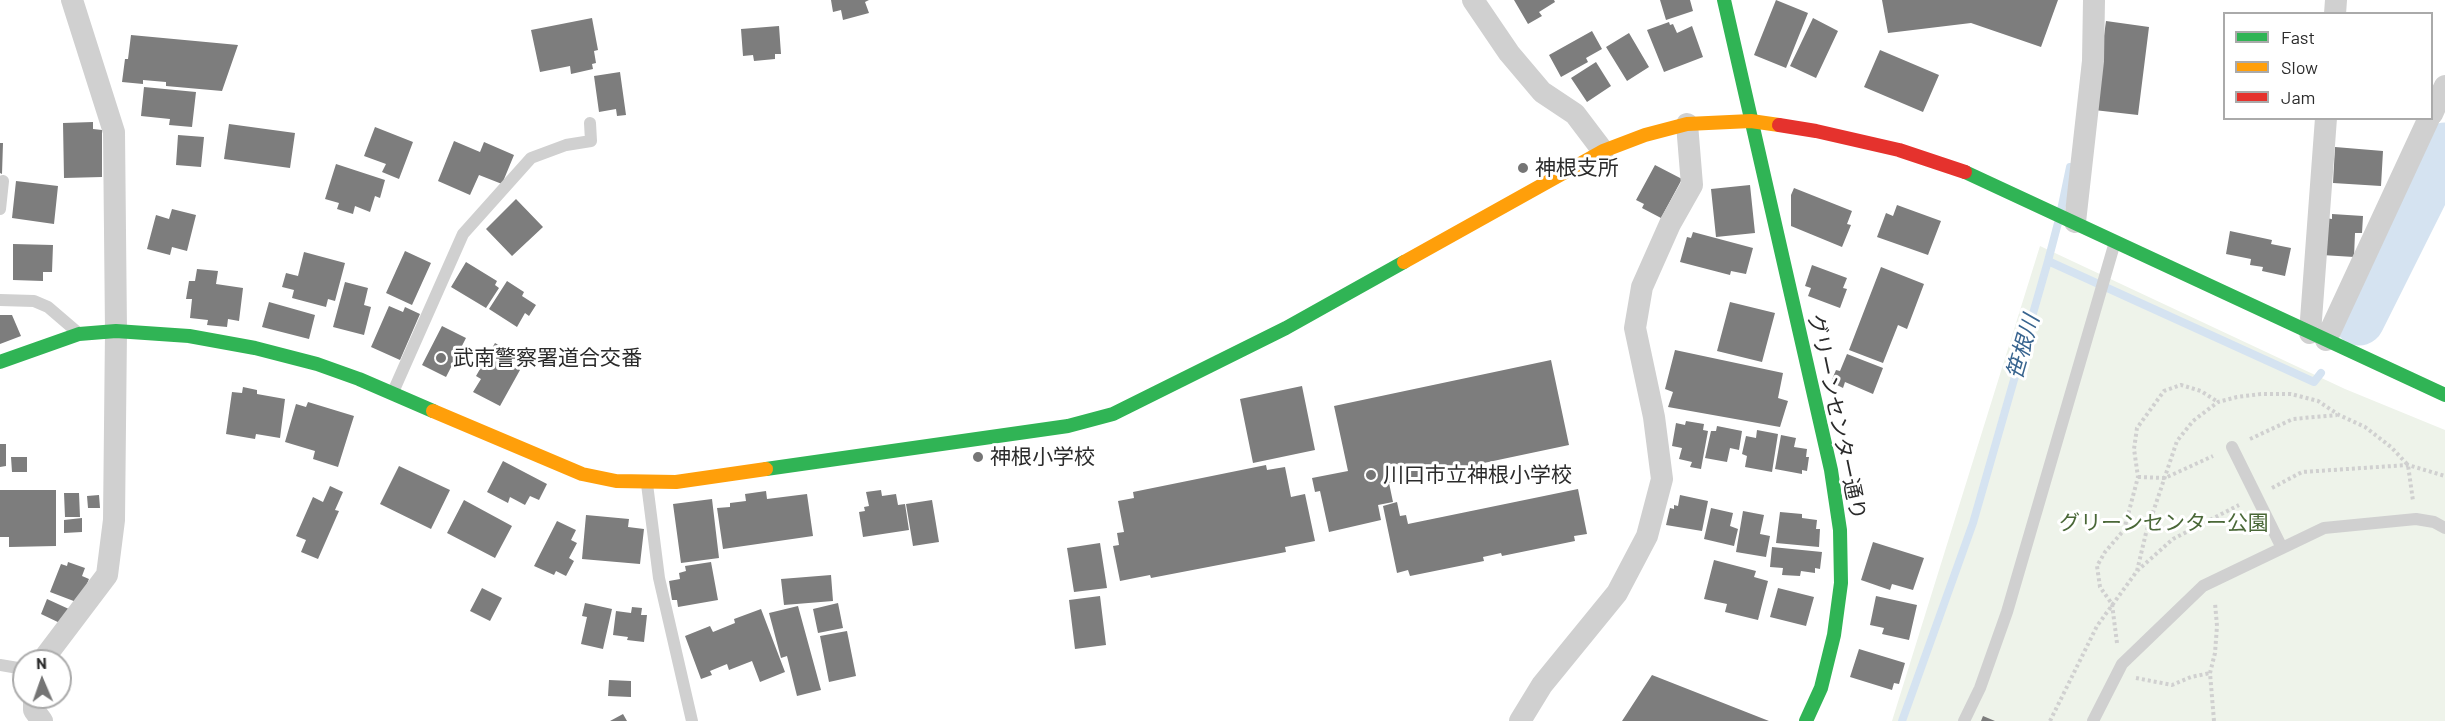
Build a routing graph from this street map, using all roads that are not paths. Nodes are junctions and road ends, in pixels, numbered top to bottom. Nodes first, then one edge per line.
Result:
1 (72, 0) edge
2 (1473, 0) edge
3 (1724, 0) edge
4 (2094, 0) edge
5 (2445, 86) edge
6 (2433, 112) edge
7 (2326, 120) edge
8 (2428, 120) edge
9 (1750, 121) junction
10 (590, 123) dead end
11 (1687, 124) junction
12 (1603, 151) junction
13 (3, 181) dead end
14 (0, 209) edge
15 (2075, 222) junction
16 (2115, 240) junction
17 (0, 300) edge
18 (116, 331) junction
19 (79, 334) junction
20 (2318, 337) junction
21 (0, 362) edge
22 (392, 393) junction
23 (2445, 395) edge
24 (2232, 447) dead end
25 (647, 483) junction
26 (2445, 528) edge
27 (2282, 548) junction
28 (51, 649) edge
29 (692, 721) edge
30 (1520, 721) edge
31 (1806, 721) edge
32 (1964, 721) edge
33 (2093, 721) edge

1 - 18 street
2 - 12 street
3 - 9 street, グリーンセンター通り
4 - 15 street
5 - 6 street
7 - 20 street
8 - 20 street
9 - 11 street
9 - 15 street
9 - 31 street, グリーンセンター通り
10 - 22 lane
11 - 12 street
11 - 30 street
12 - 25 street
13 - 14 lane
15 - 16 street
16 - 20 street
16 - 32 lane
17 - 19 lane
18 - 19 street
18 - 22 street
18 - 28 street
19 - 21 street
20 - 23 street
22 - 25 street
24 - 27 lane
25 - 29 lane
26 - 27 lane
27 - 33 lane

